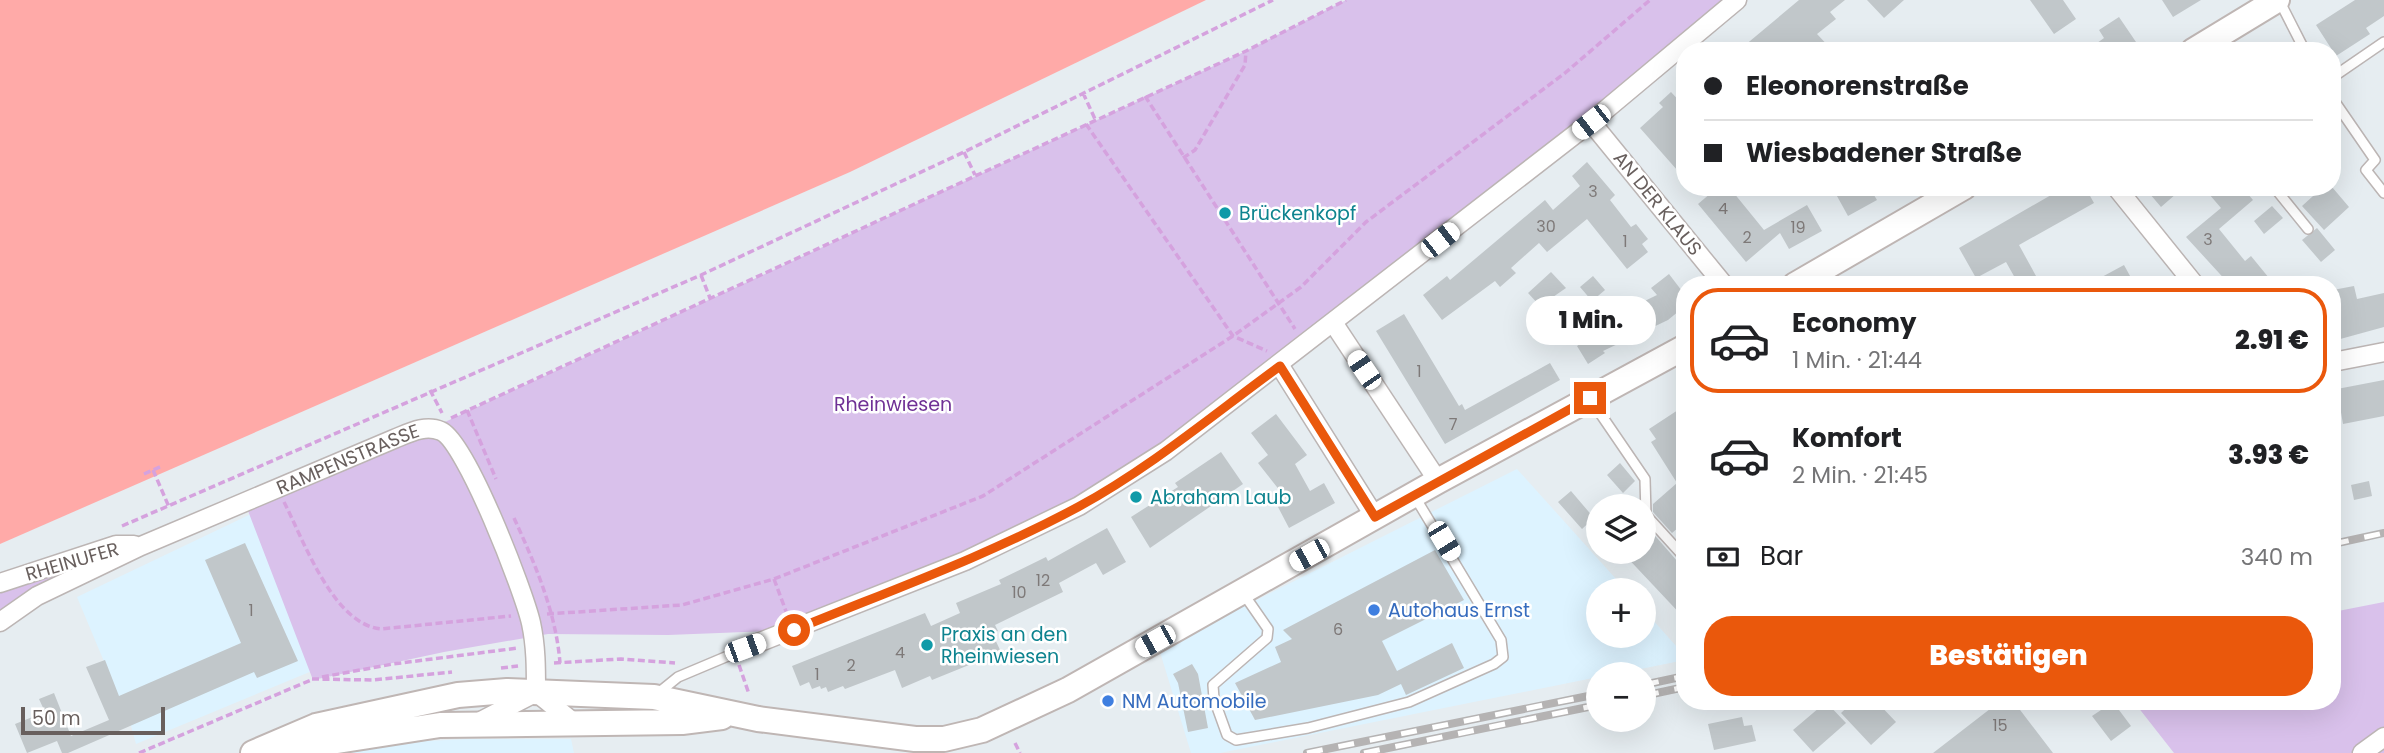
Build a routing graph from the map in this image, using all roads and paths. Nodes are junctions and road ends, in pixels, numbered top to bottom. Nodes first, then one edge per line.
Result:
1 (1273, 0) edge
2 (1346, 0) edge
3 (1650, 0) edge
4 (1737, 0) edge
5 (2278, 0) edge
6 (1687, 42) edge
7 (2208, 42) edge
8 (2300, 42) edge
9 (2384, 42) edge
10 (1246, 51) junction
11 (1676, 51) edge
12 (2341, 72) edge
13 (1083, 93) junction
14 (1145, 96) junction
15 (2341, 111) edge
16 (1095, 120) junction
17 (1591, 122) junction
18 (1086, 124) junction
19 (964, 152) junction
20 (1183, 158) junction
21 (975, 175) junction
22 (2384, 193) edge
23 (1948, 196) edge
24 (2123, 196) edge
25 (2281, 196) edge
26 (2308, 229) dead end
27 (701, 275) junction
28 (1717, 276) edge
29 (1811, 276) edge
30 (2188, 276) edge
31 (710, 298) junction
32 (1278, 303) junction
33 (1334, 324) junction
34 (1233, 336) junction
35 (1306, 345) junction
36 (1676, 351) edge
37 (2384, 352) edge
38 (2341, 360) edge
39 (1280, 366) junction
40 (430, 390) junction
41 (1590, 398) junction
42 (162, 466) dead end
43 (153, 470) junction
44 (145, 474) dead end
45 (1438, 481) junction
46 (278, 489) junction
47 (1414, 495) junction
48 (170, 510) junction
49 (1375, 517) junction
50 (119, 527) dead end
51 (141, 546) junction
52 (1676, 548) edge
53 (774, 579) junction
54 (2, 582) edge
55 (1242, 592) junction
56 (518, 616) dead end
57 (0, 622) edge
58 (794, 630) junction
59 (523, 647) dead end
60 (740, 650) junction
61 (560, 663) junction
62 (680, 663) dead end
63 (550, 664) dead end
64 (518, 666) dead end
65 (491, 669) dead end
66 (465, 671) dead end
67 (312, 679) junction
68 (536, 692) junction
69 (654, 697) junction
70 (733, 715) junction
71 (758, 719) junction
72 (573, 722) junction
73 (476, 723) junction
74 (2384, 737) edge
75 (1015, 743) dead end
76 (928, 745) edge
77 (139, 753) edge
78 (253, 753) edge
79 (263, 753) edge
80 (1020, 753) edge
81 (2362, 753) edge

1 - 13 path
2 - 10 path
3 - 32 path
4 - 6 street
5 - 7 main road
5 - 8 lane
9 - 12 lane
10 - 14 path
10 - 20 path
11 - 17 street
13 - 16 path
13 - 19 path
14 - 16 path
14 - 20 path
15 - 22 lane
16 - 18 path
17 - 28 street, AN DER KLAUS
17 - 33 street
18 - 21 path
18 - 34 path
19 - 21 path
19 - 27 path
20 - 32 path
21 - 31 path
23 - 29 main road
24 - 30 street
25 - 26 lane
27 - 31 path
27 - 40 path
31 - 40 path
32 - 34 path
32 - 35 path
33 - 35 street
33 - 45 street
34 - 39 path
34 - 53 path
35 - 39 street
36 - 41 main road
37 - 38 street
39 - 49 street
39 - 58 street
40 - 48 path
41 - 45 main road
41 - 52 lane
42 - 43 path
43 - 44 path
43 - 48 path
45 - 47 main road
46 - 51 street, RAMPENSTRASSE
46 - 56 path
46 - 68 street, RAMPENSTRASSE
47 - 49 main road
47 - 55 lane
48 - 50 path
49 - 55 main road
51 - 54 street, RHEINUFER
51 - 57 street, RAMPENSTRASSE
53 - 58 path
53 - 61 path
55 - 76 main road
58 - 60 street
59 - 67 path
60 - 69 lane
60 - 71 path
61 - 62 path
61 - 63 path
64 - 65 path
66 - 67 path
67 - 77 path
68 - 69 main road
68 - 72 street
68 - 73 street
68 - 78 main road
69 - 70 main road
70 - 71 main road
70 - 72 main road
71 - 76 main road
72 - 73 main road
73 - 79 main road
74 - 81 street
75 - 80 path

